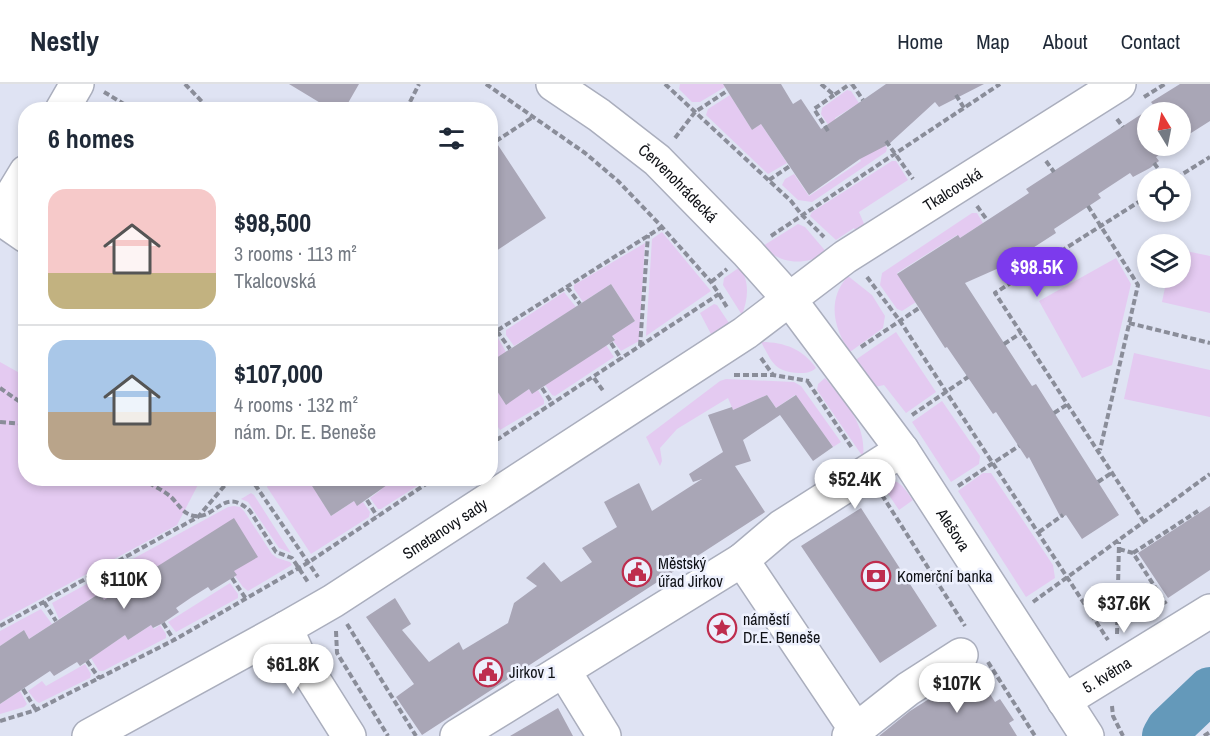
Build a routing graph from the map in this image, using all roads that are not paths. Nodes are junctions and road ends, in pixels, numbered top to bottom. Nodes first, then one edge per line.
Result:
1 (553, 84) edge
2 (1119, 84) edge
3 (88, 87) edge
4 (71, 102) edge
5 (18, 186) edge
6 (0, 217) edge
7 (18, 230) edge
8 (790, 300) junction
9 (902, 450) junction
10 (742, 560) junction
11 (1210, 611) edge
12 (286, 628) junction
13 (969, 650) road end
14 (564, 670) junction
15 (1064, 701) junction
16 (852, 733) edge
17 (88, 736) edge
18 (349, 736) edge
19 (457, 736) edge
20 (604, 736) edge
21 (1087, 736) edge

1 - 8 street, Červenohrádecká
2 - 8 street, Tkalcovská
3 - 4 street
5 - 6 street
6 - 7 street
8 - 9 street, Alešova
8 - 12 street, Smetanovy sady
9 - 10 street
9 - 15 street, Alešova
10 - 14 street
10 - 16 street
11 - 15 street, 5. května
12 - 17 street, Smetanovy sady
12 - 18 street
13 - 16 street
14 - 19 street
14 - 20 street
15 - 21 street, Alešova

